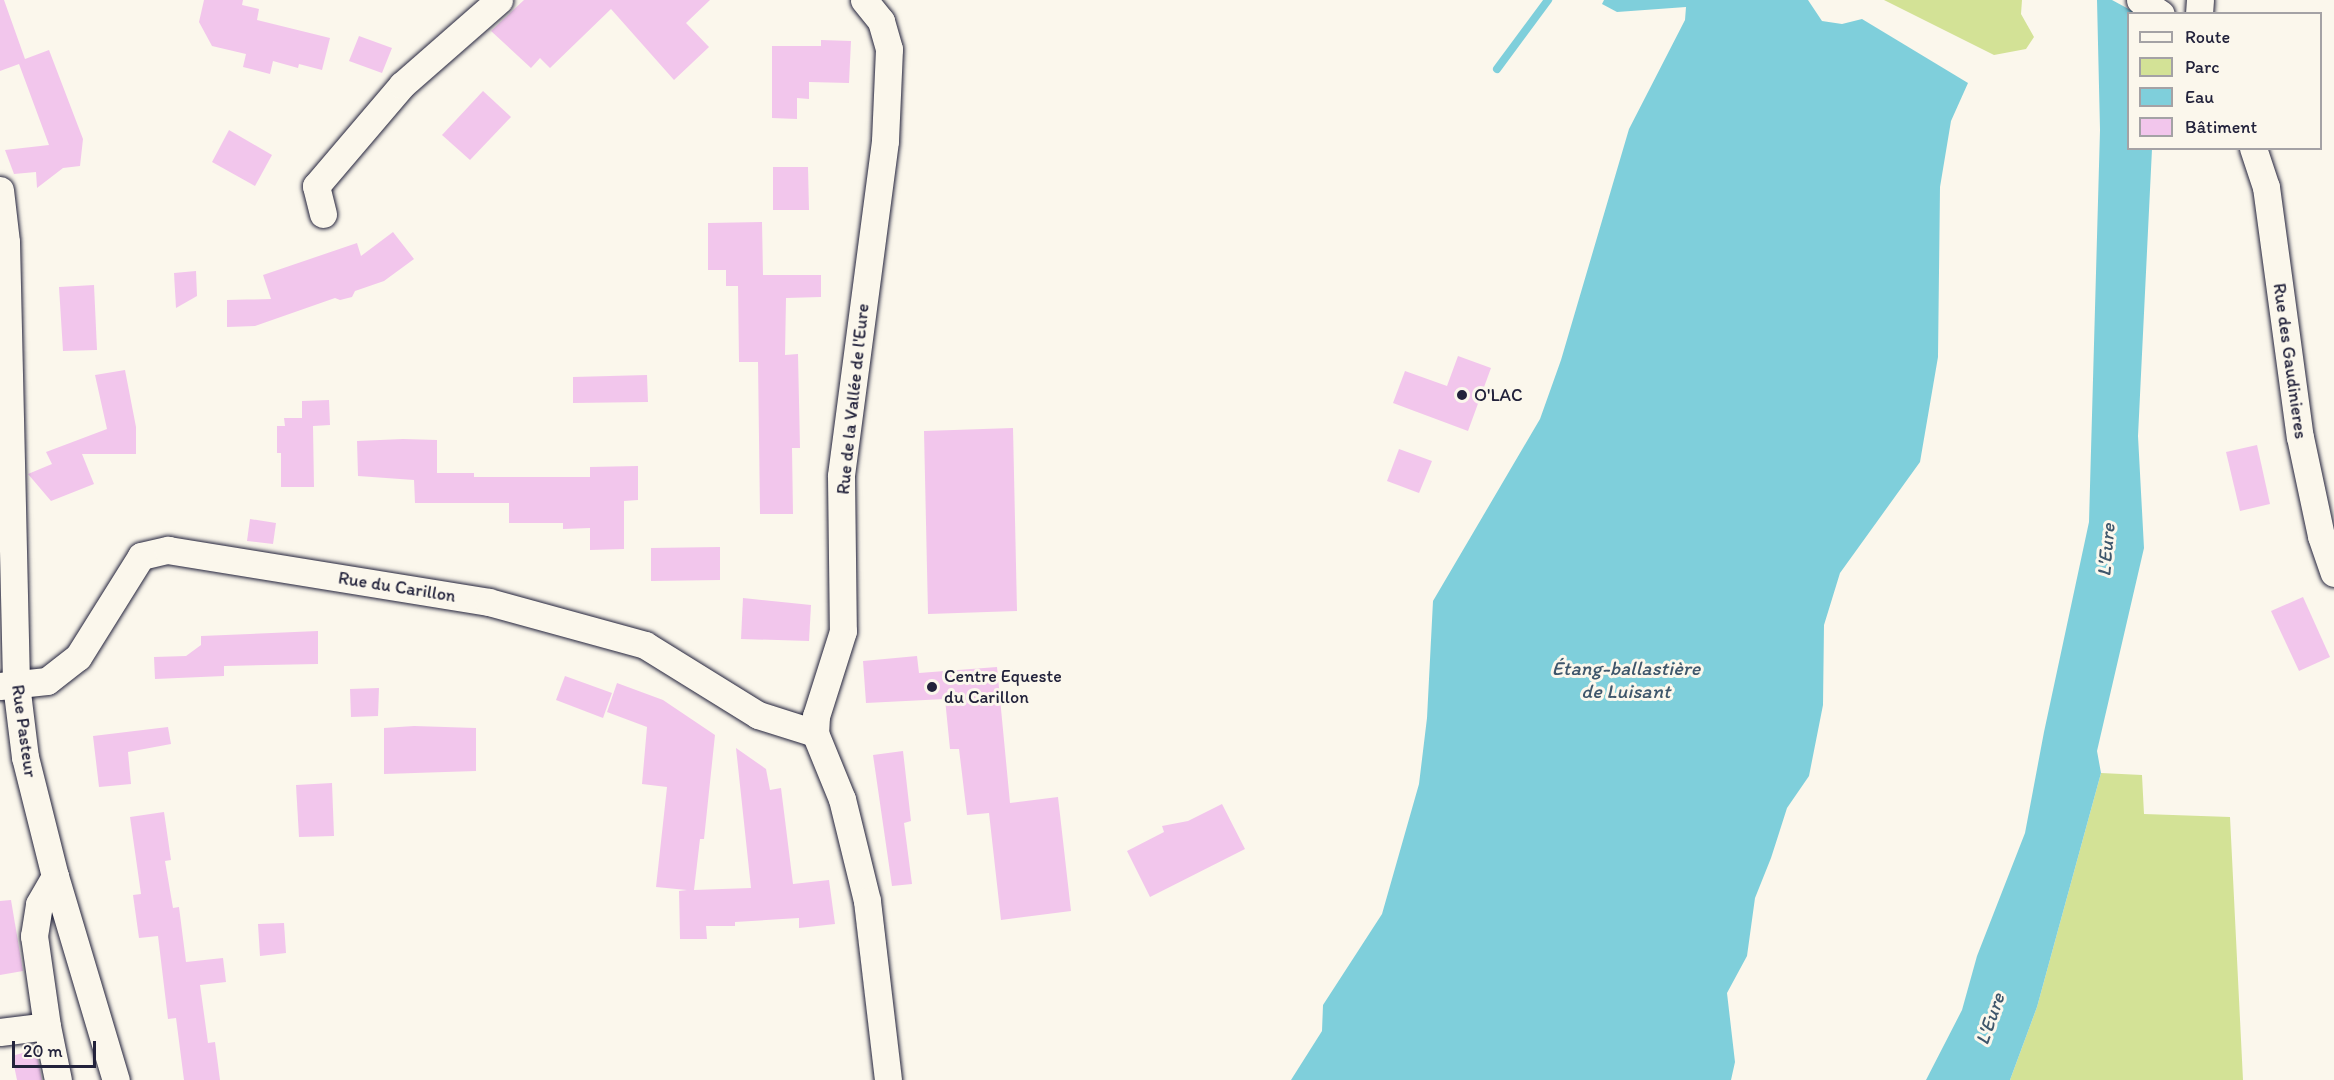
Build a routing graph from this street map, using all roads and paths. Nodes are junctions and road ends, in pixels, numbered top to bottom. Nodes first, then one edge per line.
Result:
1 (499, 0) edge
2 (864, 0) edge
3 (2140, 0) edge
4 (2158, 12) edge
5 (2254, 150) edge
6 (0, 190) edge
7 (323, 214) dead end
8 (2334, 573) edge
9 (8, 685) edge
10 (815, 733) junction
11 (55, 876) junction
12 (47, 1026) junction
13 (0, 1032) edge
14 (57, 1080) edge
15 (116, 1080) edge
16 (888, 1080) edge

1 - 7 street
2 - 10 street, Rue de la Vallée de l'Eure
3 - 4 street
5 - 8 street, Rue des Gaudinieres
6 - 9 street, Rue Pasteur
9 - 10 street, Rue du Carillon
9 - 11 street, Rue Pasteur
10 - 16 street
11 - 12 street
11 - 15 street, Rue Pasteur
12 - 13 street
12 - 14 street

